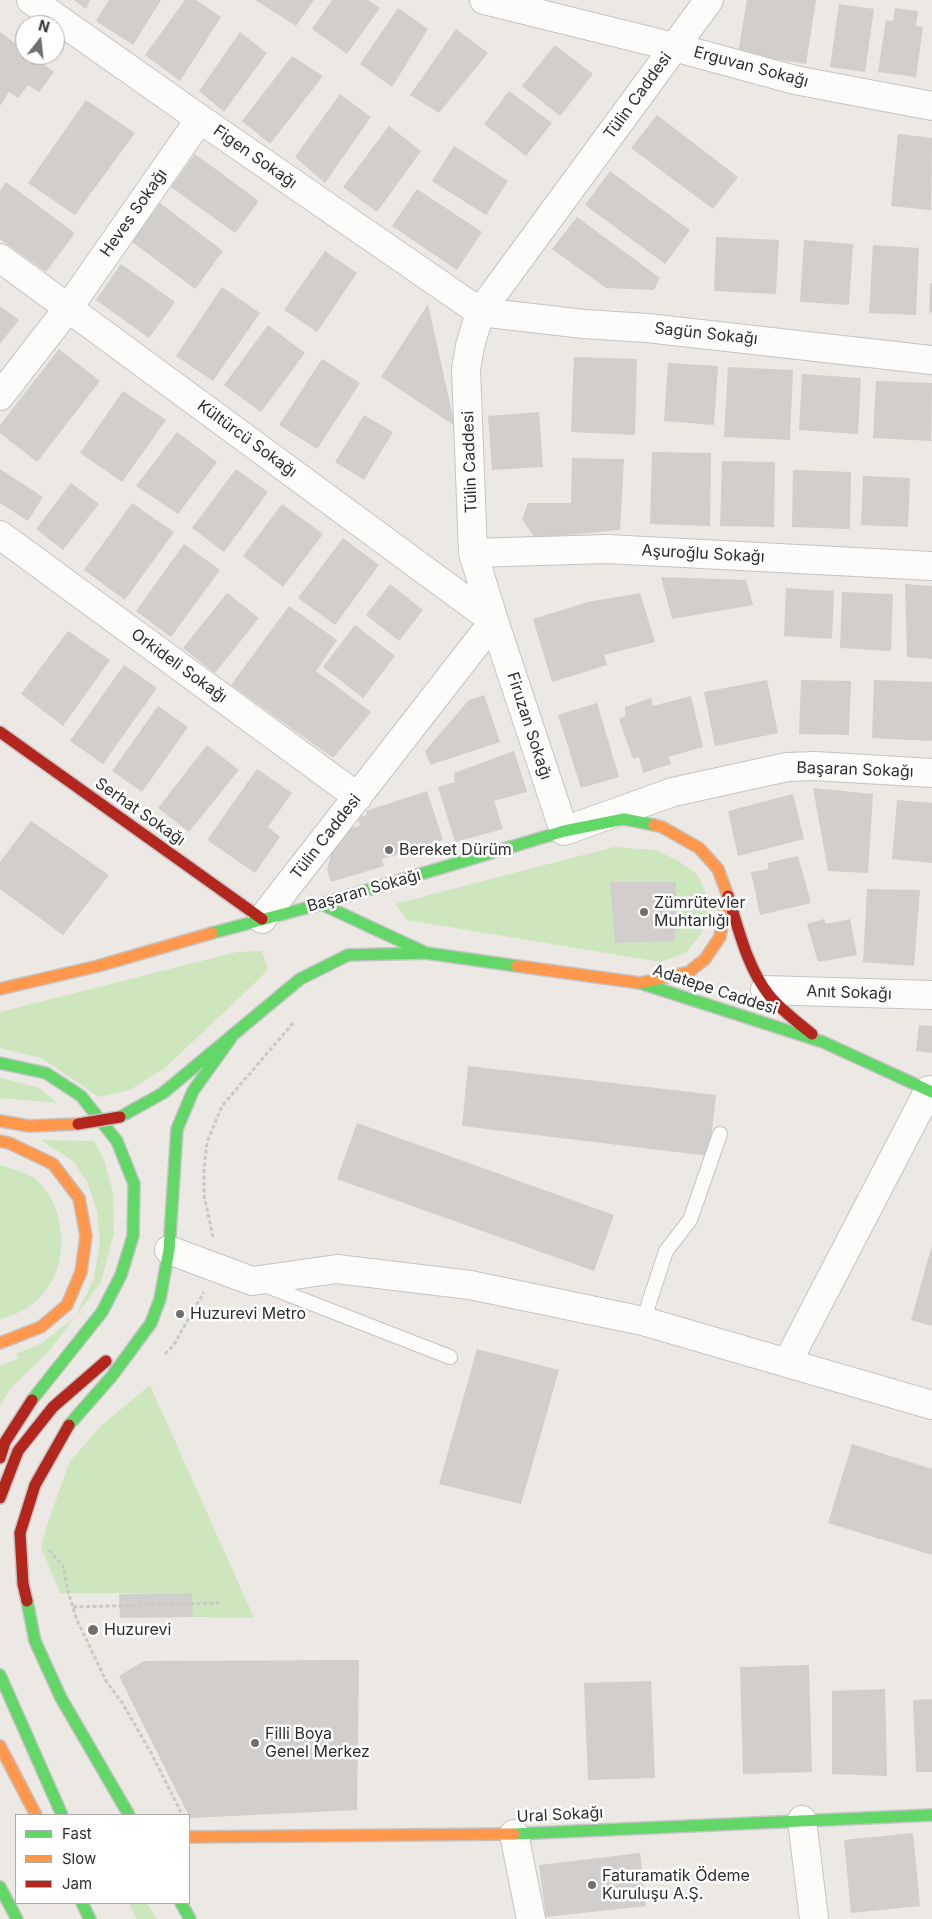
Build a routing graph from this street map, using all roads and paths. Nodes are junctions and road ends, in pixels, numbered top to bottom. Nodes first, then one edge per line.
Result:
1 (32, 0) edge
2 (484, 0) edge
3 (709, 0) edge
4 (674, 47) junction
5 (932, 106) edge
6 (200, 119) junction
7 (0, 258) edge
8 (68, 308) junction
9 (480, 312) junction
10 (932, 360) edge
11 (0, 396) edge
12 (0, 535) edge
13 (473, 553) junction
14 (932, 566) edge
15 (494, 621) junction
16 (0, 732) edge
17 (932, 773) edge
18 (358, 796) junction
19 (564, 831) junction
20 (728, 896) junction
21 (321, 904) junction
22 (262, 919) junction
23 (426, 953) junction
24 (640, 983) junction
25 (0, 989) edge
26 (765, 990) junction
27 (932, 995) edge
28 (231, 1038) junction
29 (823, 1042) junction
30 (0, 1063) edge
31 (931, 1091) edge
32 (0, 1121) edge
33 (720, 1134) dead end
34 (0, 1140) edge
35 (169, 1250) junction
36 (252, 1280) junction
37 (643, 1321) junction
38 (151, 1323) junction
39 (0, 1343) edge
40 (450, 1357) dead end
41 (788, 1363) junction
42 (932, 1405) edge
43 (0, 1458) edge
44 (0, 1498) edge
45 (218, 1603) dead end
46 (73, 1607) dead end
47 (0, 1675) edge
48 (0, 1746) edge
49 (35, 1814) edge
50 (62, 1814) edge
51 (128, 1814) edge
52 (932, 1814) edge
53 (802, 1820) junction
54 (514, 1834) junction
55 (190, 1837) edge
56 (0, 1887) edge
57 (82, 1904) edge
58 (182, 1904) edge
59 (17, 1919) edge
60 (90, 1919) edge
61 (190, 1919) edge
62 (531, 1919) edge
63 (814, 1919) edge

1 - 6 street, Figen Sokağı
2 - 4 street, Erguvan Sokağı
3 - 4 street, Tülin Caddesi
4 - 5 street, Erguvan Sokağı
4 - 9 street, Tülin Caddesi
6 - 8 street, Heves Sokağı
6 - 9 street, Figen Sokağı
7 - 8 street, Kültürcü Sokağı
8 - 11 street, Heves Sokağı
8 - 15 street, Kültürcü Sokağı
9 - 10 street, Sagün Sokağı
9 - 13 street, Tülin Caddesi
12 - 18 street, Orkideli Sokağı
13 - 14 street, Aşuroğlu Sokağı
13 - 15 street, Tülin Caddesi
15 - 18 street, Tülin Caddesi
15 - 19 street, Firuzan Sokağı
16 - 22 main road, Serhat Sokağı
17 - 19 street, Başaran Sokağı
18 - 22 street, Tülin Caddesi
19 - 20 main road, Adatepe Caddesi
19 - 21 main road, Başaran Sokağı
20 - 24 main road, Adatepe Caddesi
20 - 26 main road, Adatepe Caddesi
21 - 22 main road, Başaran Sokağı
21 - 23 main road
22 - 25 main road, Başaran Sokağı
23 - 24 main road
23 - 28 main road
24 - 29 main road, Adatepe Caddesi
26 - 27 street, Anıt Sokağı
26 - 29 main road, Adatepe Caddesi
28 - 32 main road, bridge
28 - 35 main road
29 - 31 main road, Adatepe Caddesi
30 - 43 main road
31 - 41 street
33 - 37 lane
34 - 39 main road
35 - 36 street
35 - 38 main road
36 - 37 street
36 - 40 lane
37 - 41 street
38 - 44 main road
38 - 51 main road
41 - 42 street
45 - 46 path
47 - 50 main road
48 - 49 main road
52 - 53 main road, Ural Sokağı
53 - 54 main road, Ural Sokağı
53 - 63 street
54 - 55 main road, Ural Sokağı
54 - 62 street
56 - 59 main road
57 - 60 main road
58 - 61 main road

